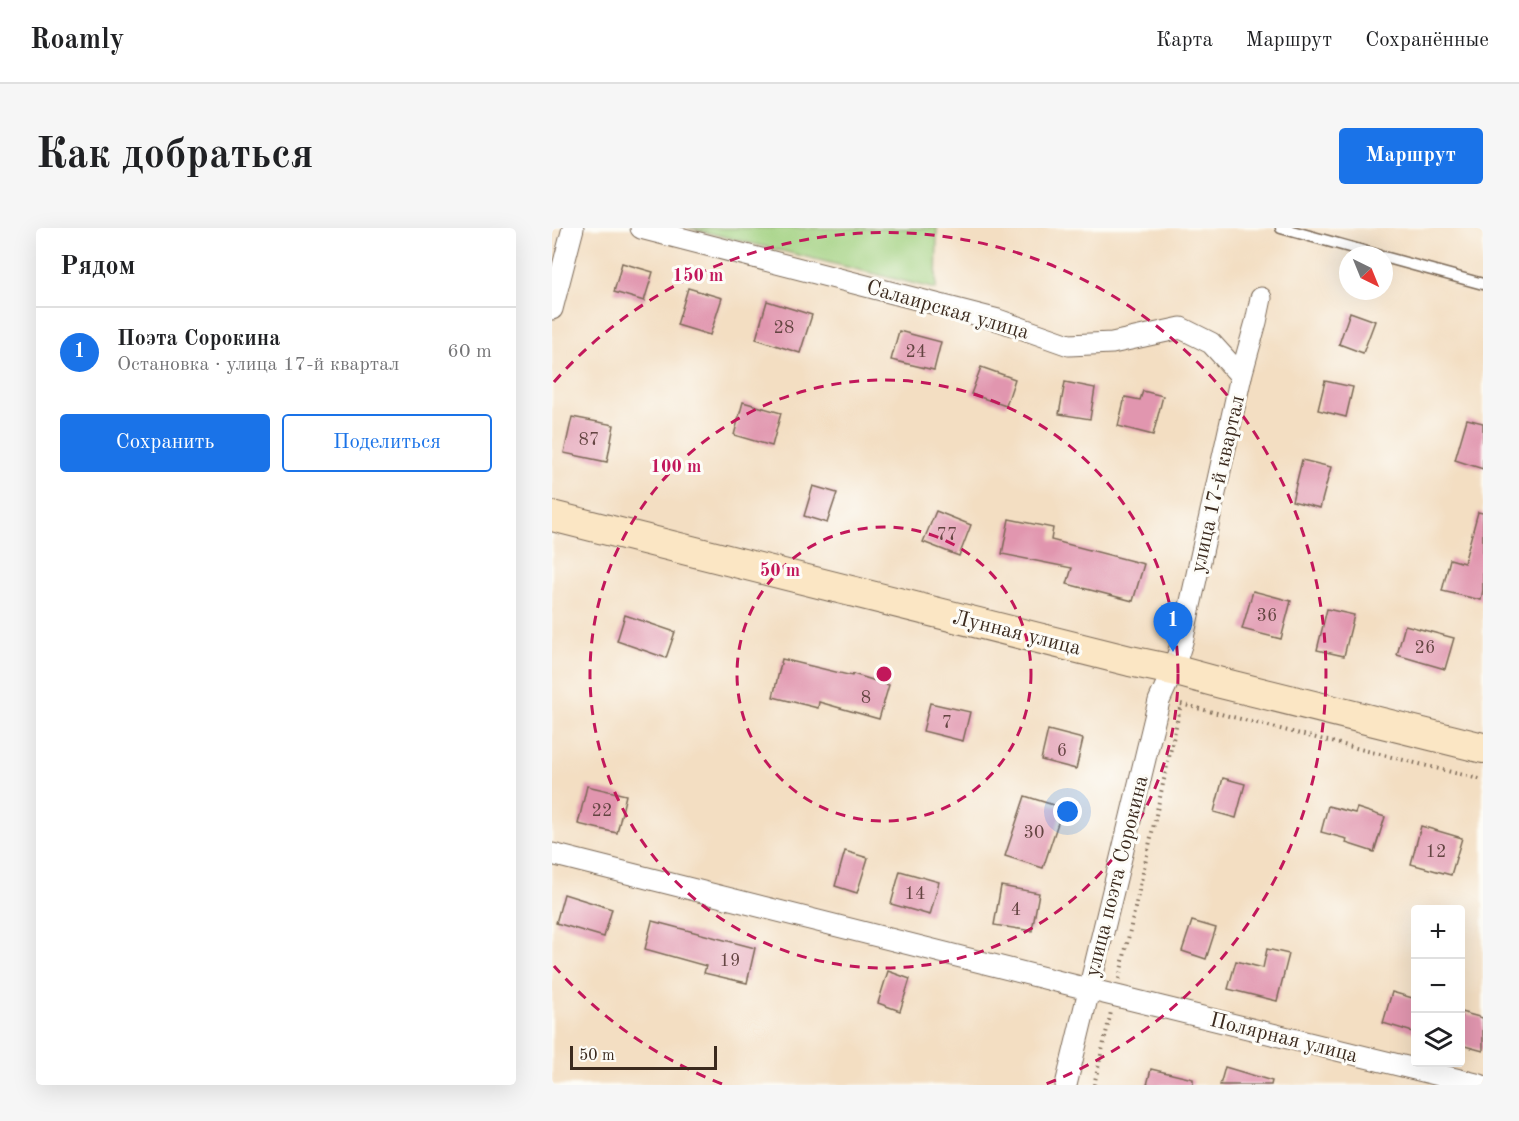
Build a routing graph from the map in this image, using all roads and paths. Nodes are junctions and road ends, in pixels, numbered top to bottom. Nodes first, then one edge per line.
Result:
1 (573, 228) edge
2 (641, 228) edge
3 (1281, 228) edge
4 (1346, 246) edge
5 (1393, 259) edge
6 (1483, 284) edge
7 (1261, 298) dead end
8 (552, 309) edge
9 (1241, 376) junction
10 (552, 516) edge
11 (1173, 670) junction
12 (1159, 701) junction
13 (1181, 704) junction
14 (1483, 748) edge
15 (1483, 780) edge
16 (552, 854) edge
17 (1089, 989) junction
18 (1115, 995) junction
19 (1066, 1085) edge
20 (1094, 1085) edge
21 (1480, 1085) edge

1 - 8 street
2 - 9 street, Салаирская улица
3 - 4 lane
5 - 6 lane
7 - 9 street, улица 17-й квартал
9 - 11 street, улица 17-й квартал
10 - 11 street, Лунная улица
11 - 12 street, улица поэта Сорокина
11 - 14 street, Лунная улица
12 - 13 path
12 - 17 street, улица поэта Сорокина
13 - 15 path
13 - 18 path
16 - 17 street, Полярная улица
17 - 18 street, Полярная улица
17 - 19 street, улица поэта Сорокина
18 - 20 path
18 - 21 street, Полярная улица

